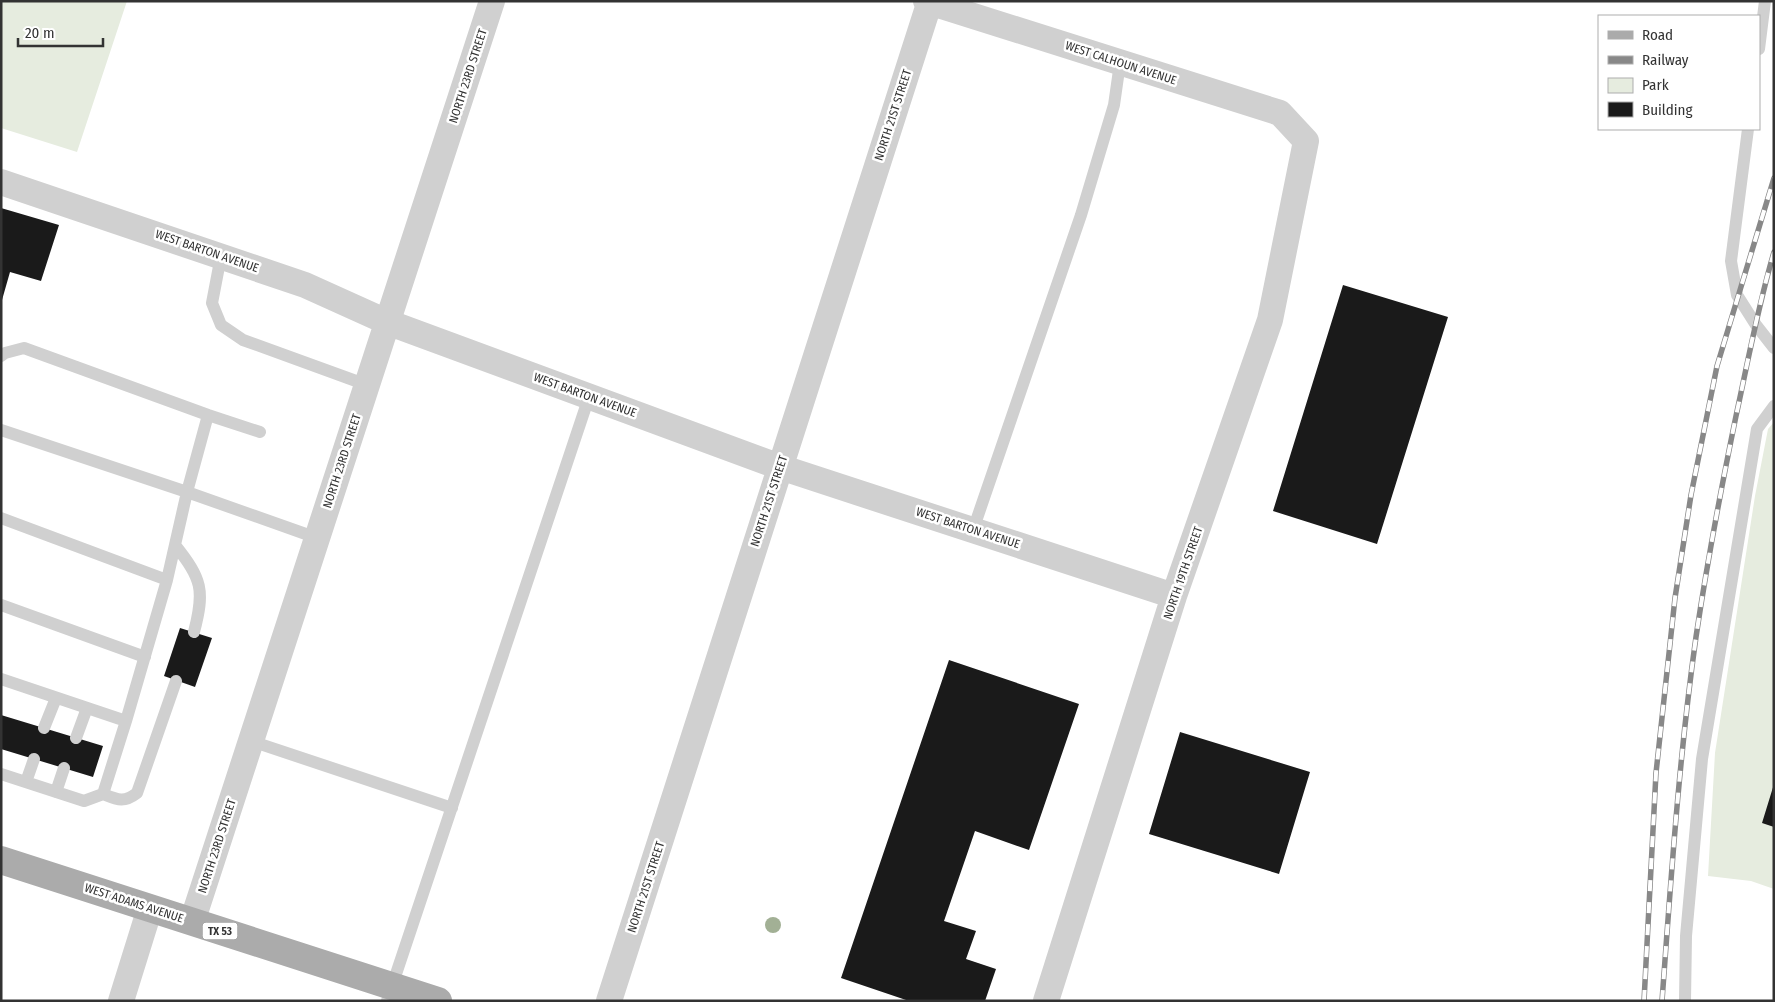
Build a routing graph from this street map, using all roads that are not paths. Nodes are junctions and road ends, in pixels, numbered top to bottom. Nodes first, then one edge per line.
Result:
1 (492, 1) edge
2 (1765, 1) edge
3 (929, 2) edge
4 (1760, 41) edge
5 (1120, 63) junction
6 (1748, 130) edge
7 (1306, 142) joint
8 (1, 182) edge
9 (221, 256) junction
10 (388, 322) junction
11 (1774, 348) edge
12 (1, 356) edge
13 (367, 385) junction
14 (590, 397) junction
15 (1774, 406) edge
16 (208, 415) junction
17 (1, 430) edge
18 (260, 432) dead end
19 (780, 467) junction
20 (187, 492) junction
21 (1, 518) edge
22 (974, 530) junction
23 (317, 538) junction
24 (175, 545) junction
25 (167, 580) junction
26 (1174, 596) junction
27 (1, 605) edge
28 (194, 632) dead end
29 (145, 657) junction
30 (176, 681) dead end
31 (2, 683) edge
32 (56, 698) junction
33 (87, 708) junction
34 (126, 720) junction
35 (44, 728) dead end
36 (76, 738) dead end
37 (251, 741) junction
38 (34, 759) dead end
39 (64, 768) dead end
40 (1, 774) edge
41 (26, 782) junction
42 (56, 792) junction
43 (103, 794) junction
44 (452, 808) junction
45 (1, 860) edge
46 (150, 908) junction
47 (192, 922) junction
48 (390, 993) edge
49 (120, 1001) edge
50 (438, 1001) edge
51 (609, 1001) edge
52 (1046, 1001) edge
53 (1684, 1001) edge

1 - 10 street, NORTH 23RD STREET
2 - 4 lane
3 - 5 street, WEST CALHOUN AVENUE
3 - 19 street, NORTH 21ST STREET
5 - 7 street, WEST CALHOUN AVENUE
5 - 22 lane
6 - 11 lane
7 - 26 street, NORTH 19TH STREET
8 - 9 street, WEST BARTON AVENUE
9 - 10 street, WEST BARTON AVENUE
9 - 13 lane
10 - 13 street, NORTH 23RD STREET
10 - 14 street, WEST BARTON AVENUE
12 - 16 lane
13 - 23 street, NORTH 23RD STREET
14 - 19 street, WEST BARTON AVENUE
14 - 44 lane
15 - 53 lane
16 - 18 lane
16 - 20 lane
17 - 20 lane
19 - 22 street, WEST BARTON AVENUE
19 - 51 street, NORTH 21ST STREET
20 - 23 lane
20 - 24 lane
21 - 25 lane
22 - 26 street, WEST BARTON AVENUE
23 - 37 street, NORTH 23RD STREET
24 - 25 lane
24 - 28 lane
25 - 29 lane
26 - 52 street, NORTH 19TH STREET
27 - 29 lane
29 - 34 lane
30 - 43 lane
31 - 32 lane
32 - 33 lane
32 - 35 lane
33 - 34 lane
33 - 36 lane
34 - 43 lane
37 - 44 lane
37 - 47 street, NORTH 23RD STREET
38 - 41 lane
39 - 42 lane
40 - 41 lane
41 - 42 lane
42 - 43 lane
44 - 48 lane
45 - 46 main road, WEST ADAMS AVENUE / TX 53
46 - 47 main road, WEST ADAMS AVENUE / TX 53
46 - 49 street
47 - 48 main road, WEST ADAMS AVENUE / TX 53
48 - 50 main road, WEST ADAMS AVENUE / TX 53

